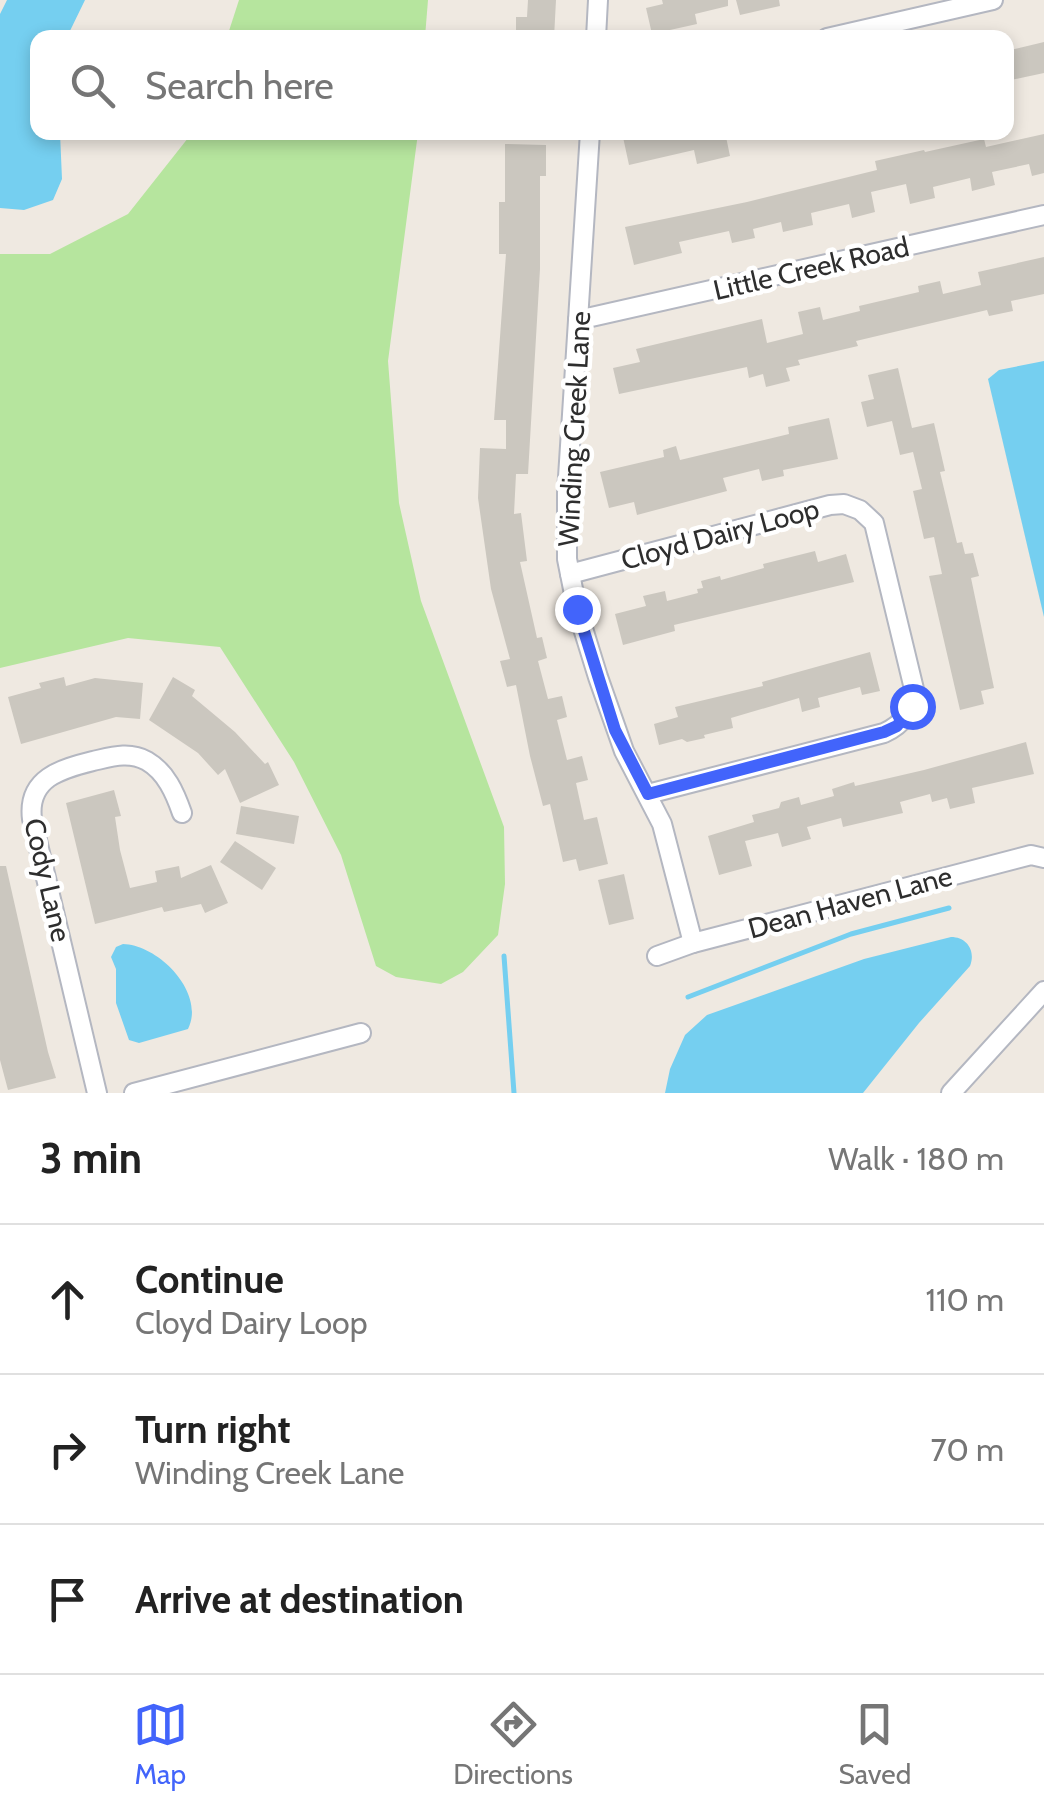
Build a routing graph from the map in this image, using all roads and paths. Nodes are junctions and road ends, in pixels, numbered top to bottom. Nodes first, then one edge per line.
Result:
1 (598, 0) edge
2 (993, 0) edge
3 (596, 30) edge
4 (861, 30) edge
5 (589, 140) edge
6 (1044, 215) edge
7 (578, 320) junction
8 (570, 574) junction
9 (648, 794) junction
10 (182, 812) dead end
11 (1044, 858) edge
12 (693, 944) junction
13 (656, 956) dead end
14 (1044, 992) edge
15 (362, 1033) dead end
16 (98, 1093) edge
17 (134, 1093) edge
18 (951, 1093) edge

1 - 3 street
2 - 4 street
5 - 7 street, Winding Creek Lane
6 - 7 street, Little Creek Road
7 - 8 street, Winding Creek Lane
8 - 9 street, Winding Creek Lane
8 - 9 street, Cloyd Dairy Loop
9 - 12 street, Winding Creek Lane
10 - 16 street, Cody Lane
11 - 12 street, Dean Haven Lane
12 - 13 street, Dean Haven Lane
14 - 18 street
15 - 17 street

